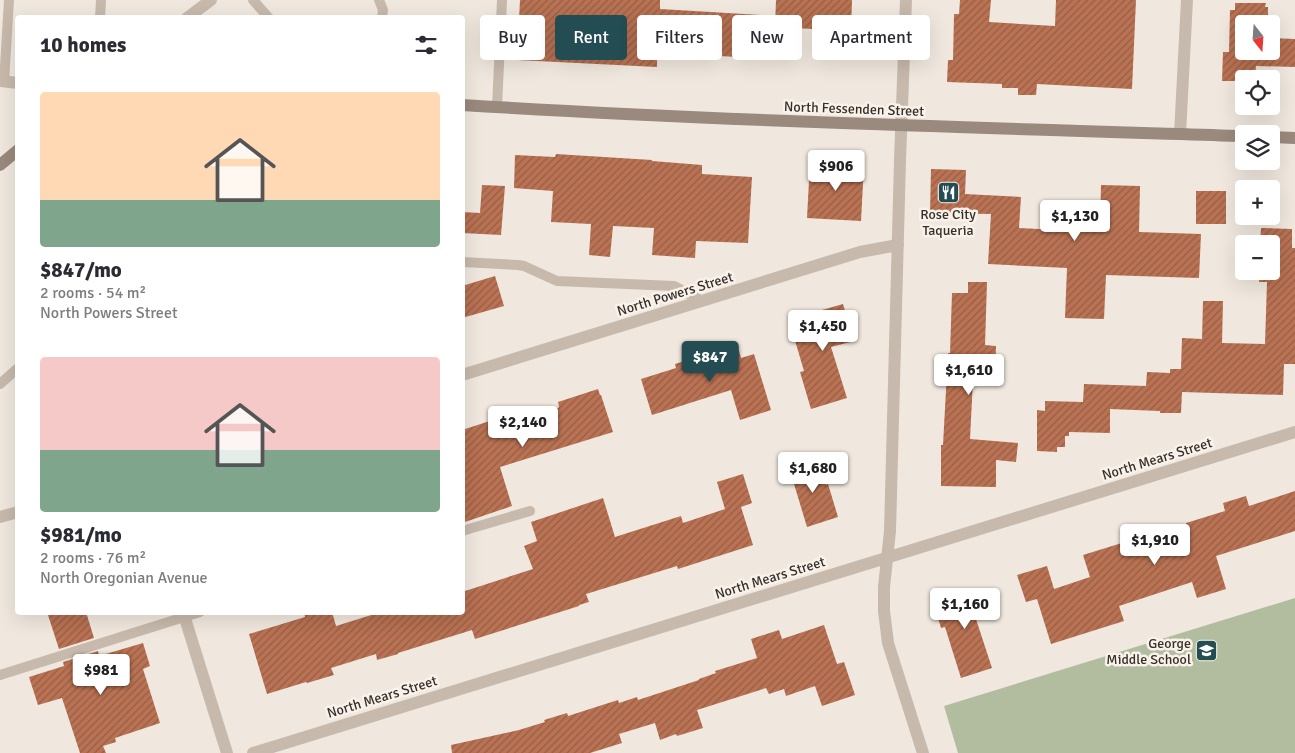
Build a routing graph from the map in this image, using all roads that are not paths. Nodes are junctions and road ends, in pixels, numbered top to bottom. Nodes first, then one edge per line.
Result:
1 (9, 0) edge
2 (101, 0) edge
3 (211, 0) edge
4 (252, 0) edge
5 (379, 0) edge
6 (502, 0) edge
7 (906, 0) edge
8 (1187, 0) edge
9 (100, 15) edge
10 (191, 15) edge
11 (266, 15) edge
12 (382, 15) edge
13 (2, 82) edge
14 (15, 82) edge
15 (465, 105) edge
16 (497, 107) junction
17 (901, 126) junction
18 (1180, 134) junction
19 (1235, 136) edge
20 (1280, 137) edge
21 (1295, 138) edge
22 (15, 152) edge
23 (0, 165) edge
24 (898, 245) junction
25 (465, 262) edge
26 (702, 301) junction
27 (15, 371) edge
28 (465, 374) edge
29 (0, 384) edge
30 (1295, 432) edge
31 (530, 510) dead end
32 (15, 513) edge
33 (0, 517) edge
34 (465, 530) edge
35 (887, 557) junction
36 (184, 615) edge
37 (0, 674) edge
38 (227, 753) edge
39 (253, 753) edge
40 (923, 753) edge

1 - 13 lane
2 - 9 lane
3 - 10 street
4 - 11 lane
5 - 12 lane
6 - 16 lane
7 - 17 street
8 - 18 street
13 - 14 street
15 - 16 main road, North Fessenden Street
16 - 17 main road, North Fessenden Street
17 - 18 main road, North Fessenden Street
17 - 24 street
18 - 19 main road, North Fessenden Street
20 - 21 main road
22 - 23 main road
24 - 26 street, North Powers Street
24 - 35 street
25 - 26 lane
26 - 28 street, North Powers Street
27 - 29 lane
30 - 35 street, North Mears Street
31 - 34 lane
32 - 33 street
35 - 39 street, North Mears Street
35 - 40 street
36 - 37 lane
36 - 38 street

